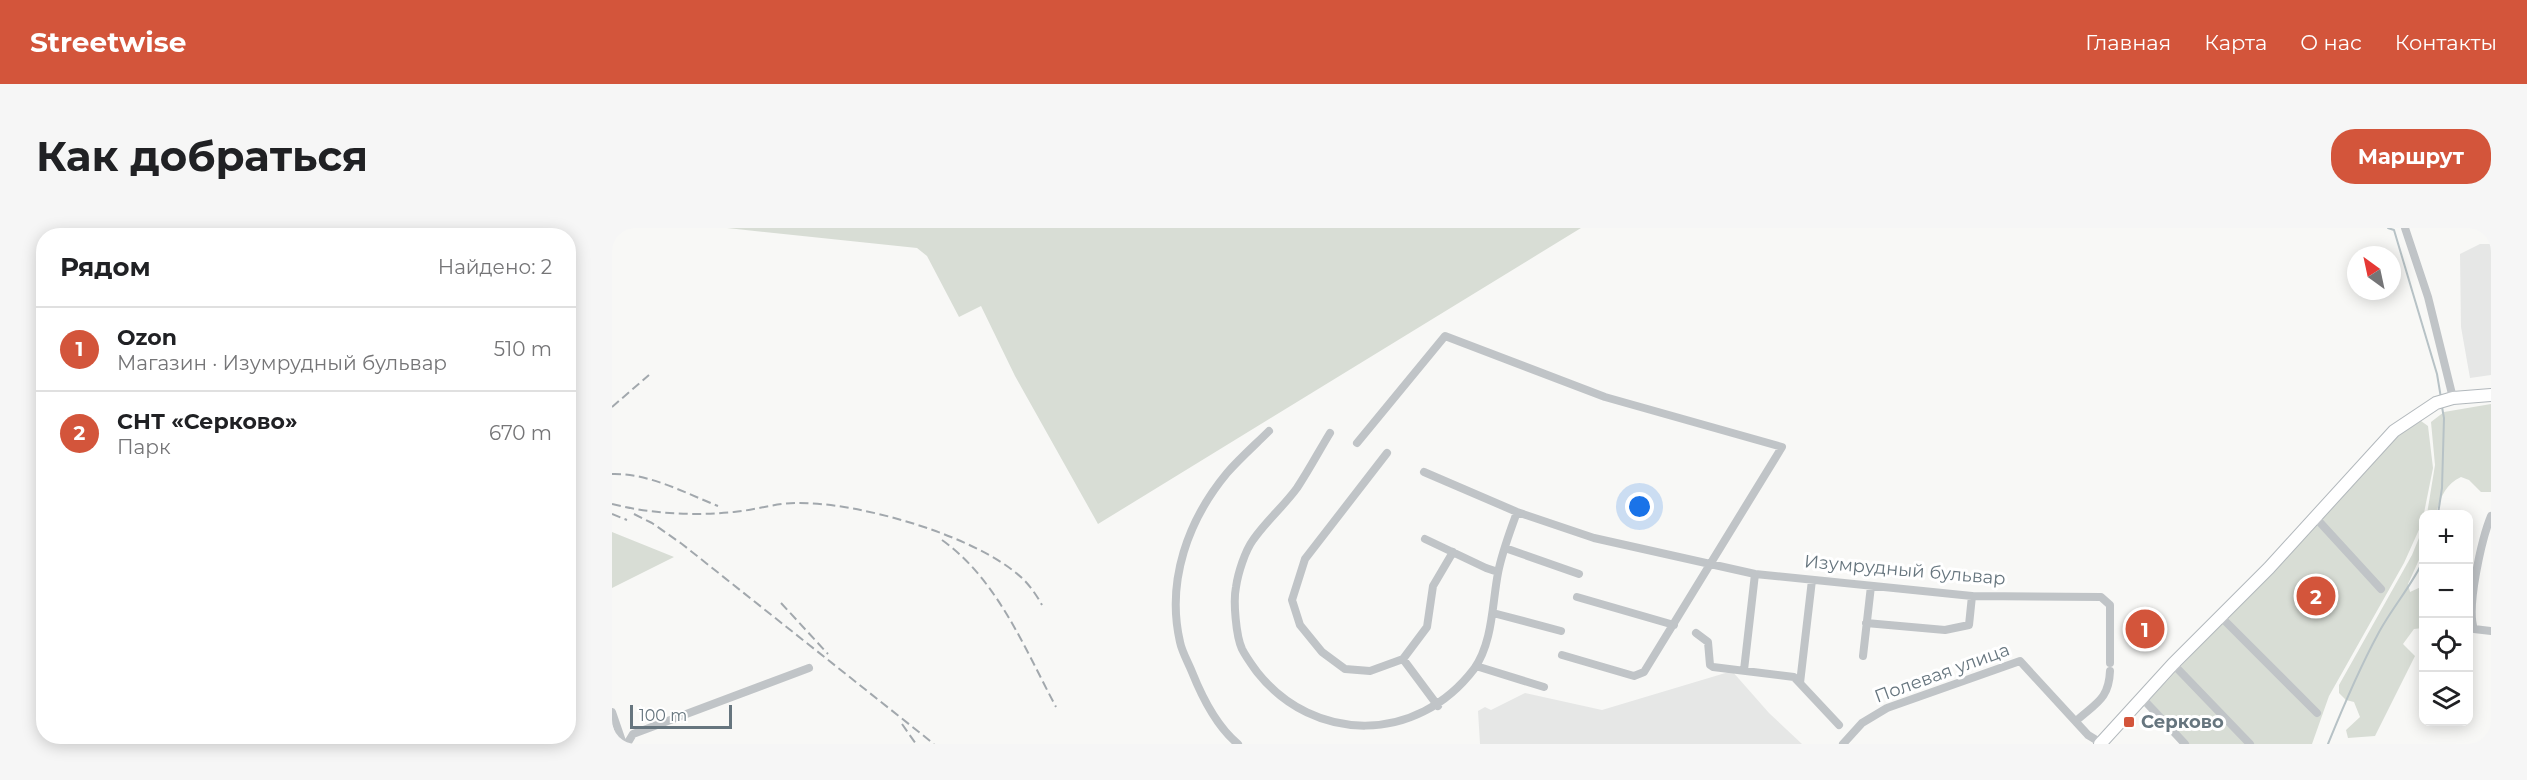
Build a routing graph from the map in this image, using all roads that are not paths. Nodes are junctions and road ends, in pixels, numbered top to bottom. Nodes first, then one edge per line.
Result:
1 (2406, 228) edge
2 (2491, 395) edge
3 (2444, 401) junction
4 (1269, 431) dead end
5 (1330, 433) dead end
6 (1357, 443) dead end
7 (1387, 453) dead end
8 (1424, 472) dead end
9 (1517, 512) junction
10 (2491, 516) edge
11 (2315, 517) junction
12 (1425, 539) dead end
13 (1505, 548) junction
14 (1453, 552) junction
15 (1709, 564) junction
16 (1498, 572) junction
17 (1578, 573) dead end
18 (1755, 574) junction
19 (1812, 580) junction
20 (1871, 586) junction
21 (2381, 589) dead end
22 (1972, 596) junction
23 (1577, 597) dead end
24 (1493, 613) junction
25 (2221, 617) junction
26 (1866, 623) junction
27 (1674, 626) junction
28 (1561, 631) dead end
29 (2491, 631) edge
30 (1696, 633) dead end
31 (1562, 655) dead end
32 (1863, 656) dead end
33 (1403, 659) junction
34 (2173, 664) junction
35 (1476, 666) junction
36 (809, 668) dead end
37 (1744, 670) junction
38 (1800, 683) junction
39 (1544, 687) dead end
40 (2143, 699) junction
41 (1438, 706) junction
42 (612, 712) edge
43 (2317, 713) dead end
44 (2076, 721) junction
45 (1839, 725) dead end
46 (625, 744) edge
47 (1238, 744) edge
48 (1843, 744) edge
49 (2100, 744) edge
50 (2185, 744) edge
51 (2250, 744) edge

1 - 3 street
2 - 3 main road
3 - 11 main road
4 - 47 street
5 - 41 street
6 - 15 street
7 - 33 street
8 - 9 street, Изумрудный бульвар
9 - 13 street
9 - 15 street, Изумрудный бульвар
10 - 29 street
11 - 21 street
11 - 25 main road
12 - 14 street
13 - 16 street
13 - 17 street
14 - 16 street
14 - 33 street
15 - 18 street, Изумрудный бульвар
15 - 27 street
16 - 24 street
18 - 19 street, Изумрудный бульвар
18 - 37 street
19 - 20 street, Изумрудный бульвар
19 - 38 street
20 - 22 street, Изумрудный бульвар
20 - 26 street
22 - 26 street
22 - 44 street, Изумрудный бульвар
23 - 27 street
24 - 28 street
24 - 35 street
25 - 34 main road
25 - 43 street
26 - 32 street
27 - 31 street
30 - 37 street
33 - 41 street
34 - 40 main road
34 - 51 street
35 - 39 street
35 - 41 street
36 - 46 street
37 - 38 street
38 - 45 street
40 - 49 main road
40 - 50 street
42 - 46 street
44 - 48 street, Полевая улица
44 - 49 street, Полевая улица

